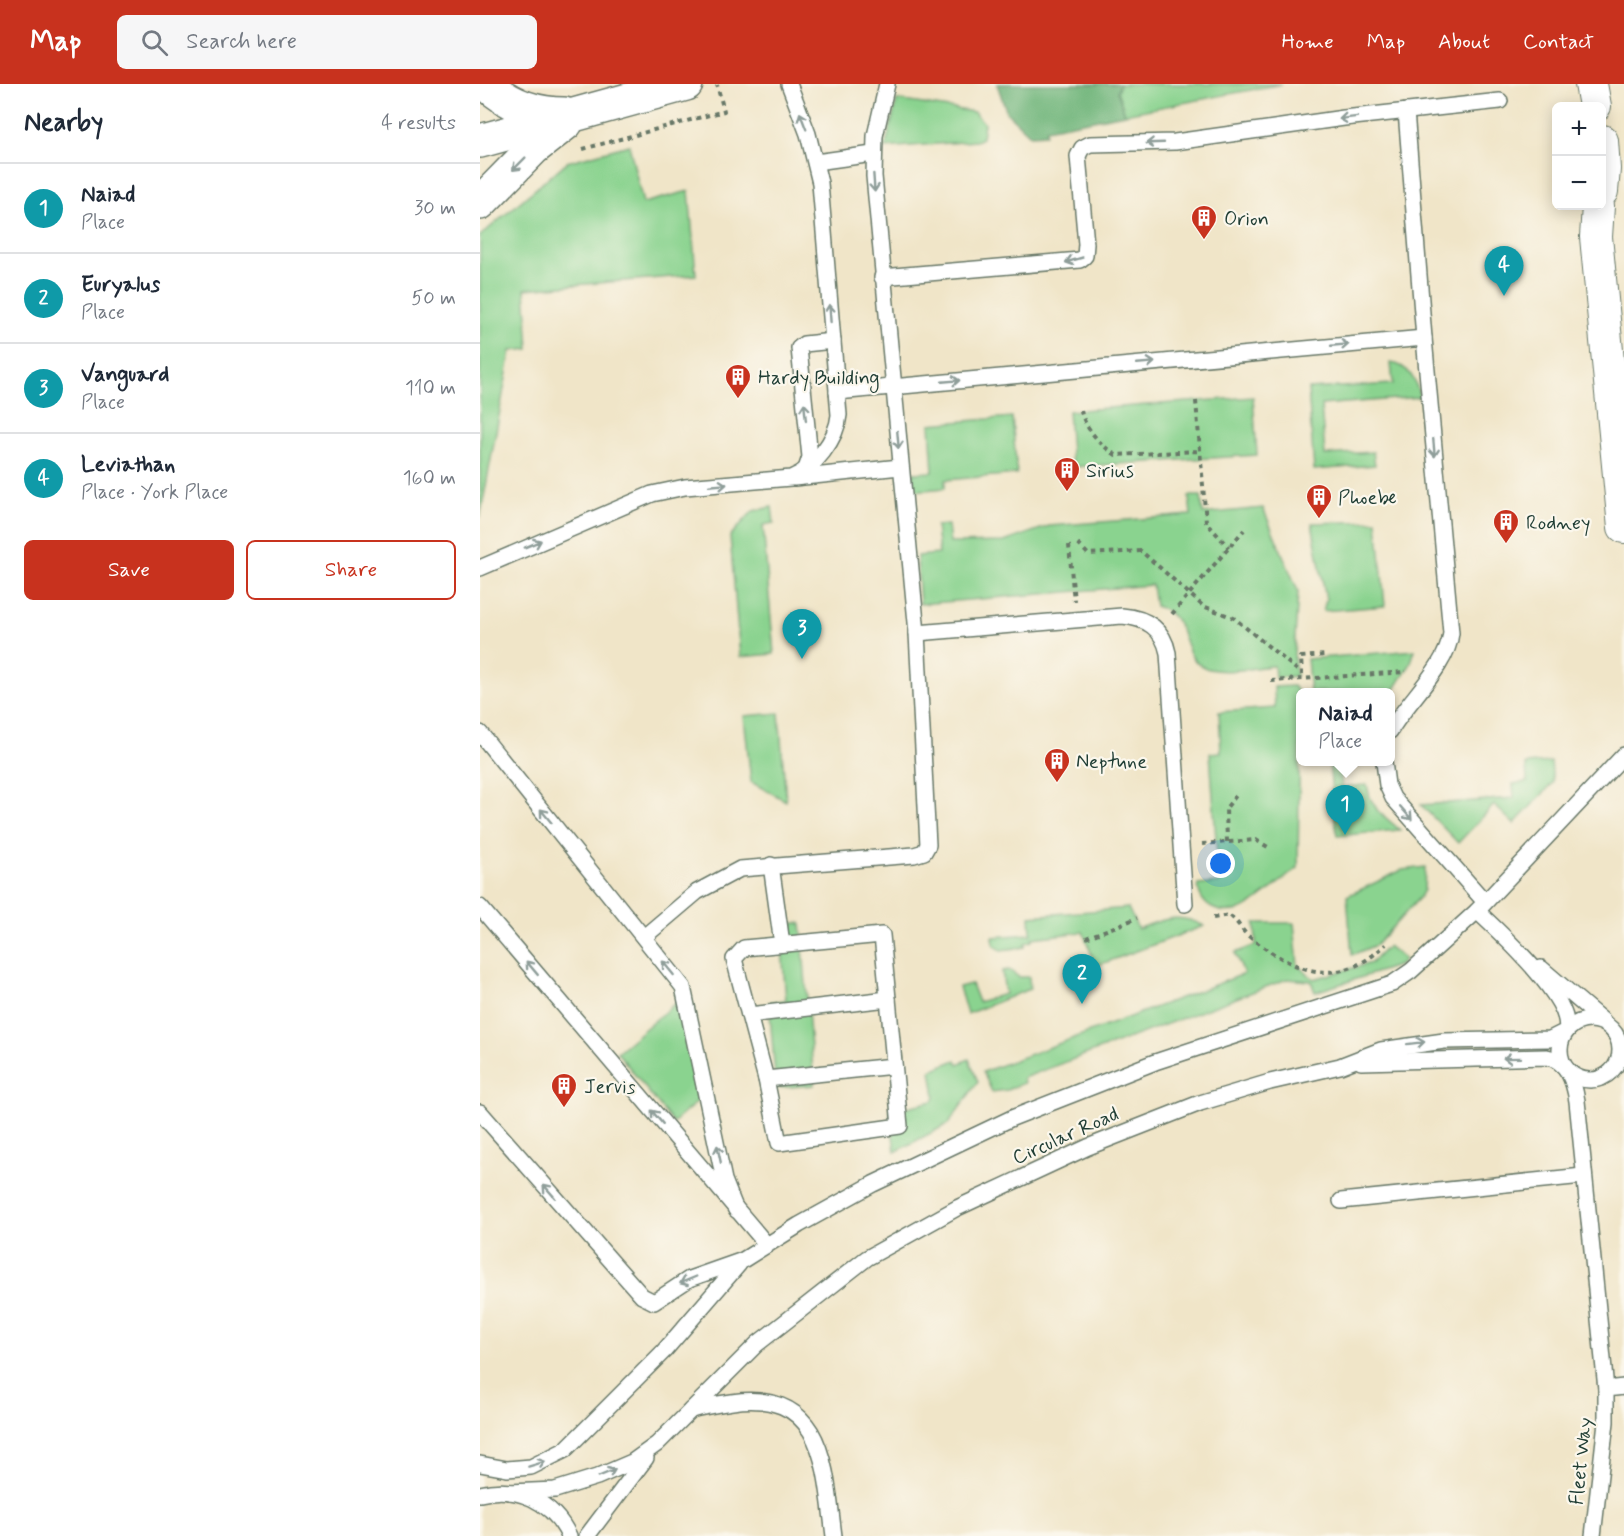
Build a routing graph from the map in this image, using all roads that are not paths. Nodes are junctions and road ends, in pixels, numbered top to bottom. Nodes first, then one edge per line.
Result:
1 (487, 84) edge
2 (685, 84) edge
3 (789, 84) edge
4 (887, 84) edge
5 (1591, 84) edge
6 (1500, 101) dead end
7 (1594, 102) edge
8 (1406, 111) junction
9 (581, 115) junction
10 (480, 141) edge
11 (873, 154) junction
12 (816, 162) junction
13 (480, 202) edge
14 (1598, 210) edge
15 (882, 278) junction
16 (1424, 338) junction
17 (833, 341) junction
18 (893, 386) junction
19 (837, 392) junction
20 (900, 467) junction
21 (806, 469) junction
22 (782, 479) junction
23 (1624, 527) edge
24 (480, 568) edge
25 (917, 633) junction
26 (1395, 724) edge
27 (480, 733) edge
28 (1624, 754) edge
29 (1385, 766) edge
30 (771, 865) junction
31 (1185, 904) dead end
32 (1481, 906) junction
33 (480, 907) edge
34 (644, 937) junction
35 (782, 944) junction
36 (1520, 952) junction
37 (888, 999) junction
38 (749, 1015) junction
39 (1566, 1031) junction
40 (1615, 1032) edge
41 (894, 1065) junction
42 (1340, 1066) junction
43 (1566, 1068) junction
44 (1624, 1072) edge
45 (1601, 1077) junction
46 (766, 1079) junction
47 (480, 1112) edge
48 (1581, 1156) junction
49 (1583, 1176) junction
50 (1341, 1201) dead end
51 (736, 1210) junction
52 (767, 1245) junction
53 (743, 1260) junction
54 (1624, 1387) edge
55 (1606, 1389) junction
56 (686, 1414) junction
57 (657, 1444) junction
58 (480, 1464) edge
59 (480, 1488) edge
60 (506, 1491) junction
61 (480, 1494) edge
62 (569, 1536) edge
63 (586, 1536) edge
64 (834, 1536) edge
65 (1593, 1536) edge

1 - 9 street
2 - 9 street
12 -> 3 lane
4 - 11 lane
5 - 7 street
6 - 8 lane
8 -> 15 lane
8 - 16 lane
9 - 10 street
9 -> 13 street
11 - 12 lane
11 -> 15 lane
17 -> 12 lane
14 - 23 street
15 - 18 lane
18 -> 16 lane
16 -> 26 lane
17 - 19 lane
21 -> 17 lane
18 - 19 lane
18 -> 20 lane
19 - 21 lane
20 - 22 lane
20 - 25 lane
21 - 22 lane
24 -> 22 lane
25 - 30 lane
25 - 31 lane
34 -> 27 lane
28 - 32 lane
29 -> 32 lane
30 - 34 lane
30 - 35 lane
32 - 36 lane
32 - 52 lane
51 -> 33 lane
51 -> 34 lane
35 - 37 lane
35 - 38 lane
36 - 39 lane
36 - 40 lane
37 - 38 lane
37 - 41 lane
38 - 46 lane
39 - 40 lane
42 -> 39 lane, Circular Road
39 - 43 lane
40 - 45 lane
41 - 46 lane
41 - 46 lane
43 -> 42 lane
42 - 56 lane, Circular Road
43 - 45 lane
43 - 48 lane
44 - 45 lane
45 - 48 lane
53 -> 47 lane
48 - 49 lane, Fleet Way
49 - 50 lane
49 - 55 lane, Fleet Way
51 - 52 lane
52 - 53 lane
58 -> 53 lane
54 - 55 lane
55 - 65 lane, Fleet Way
56 - 57 lane, Circular Road
56 - 64 lane
60 -> 57 lane
57 - 63 lane
59 - 60 lane
60 - 61 lane
60 - 62 lane

